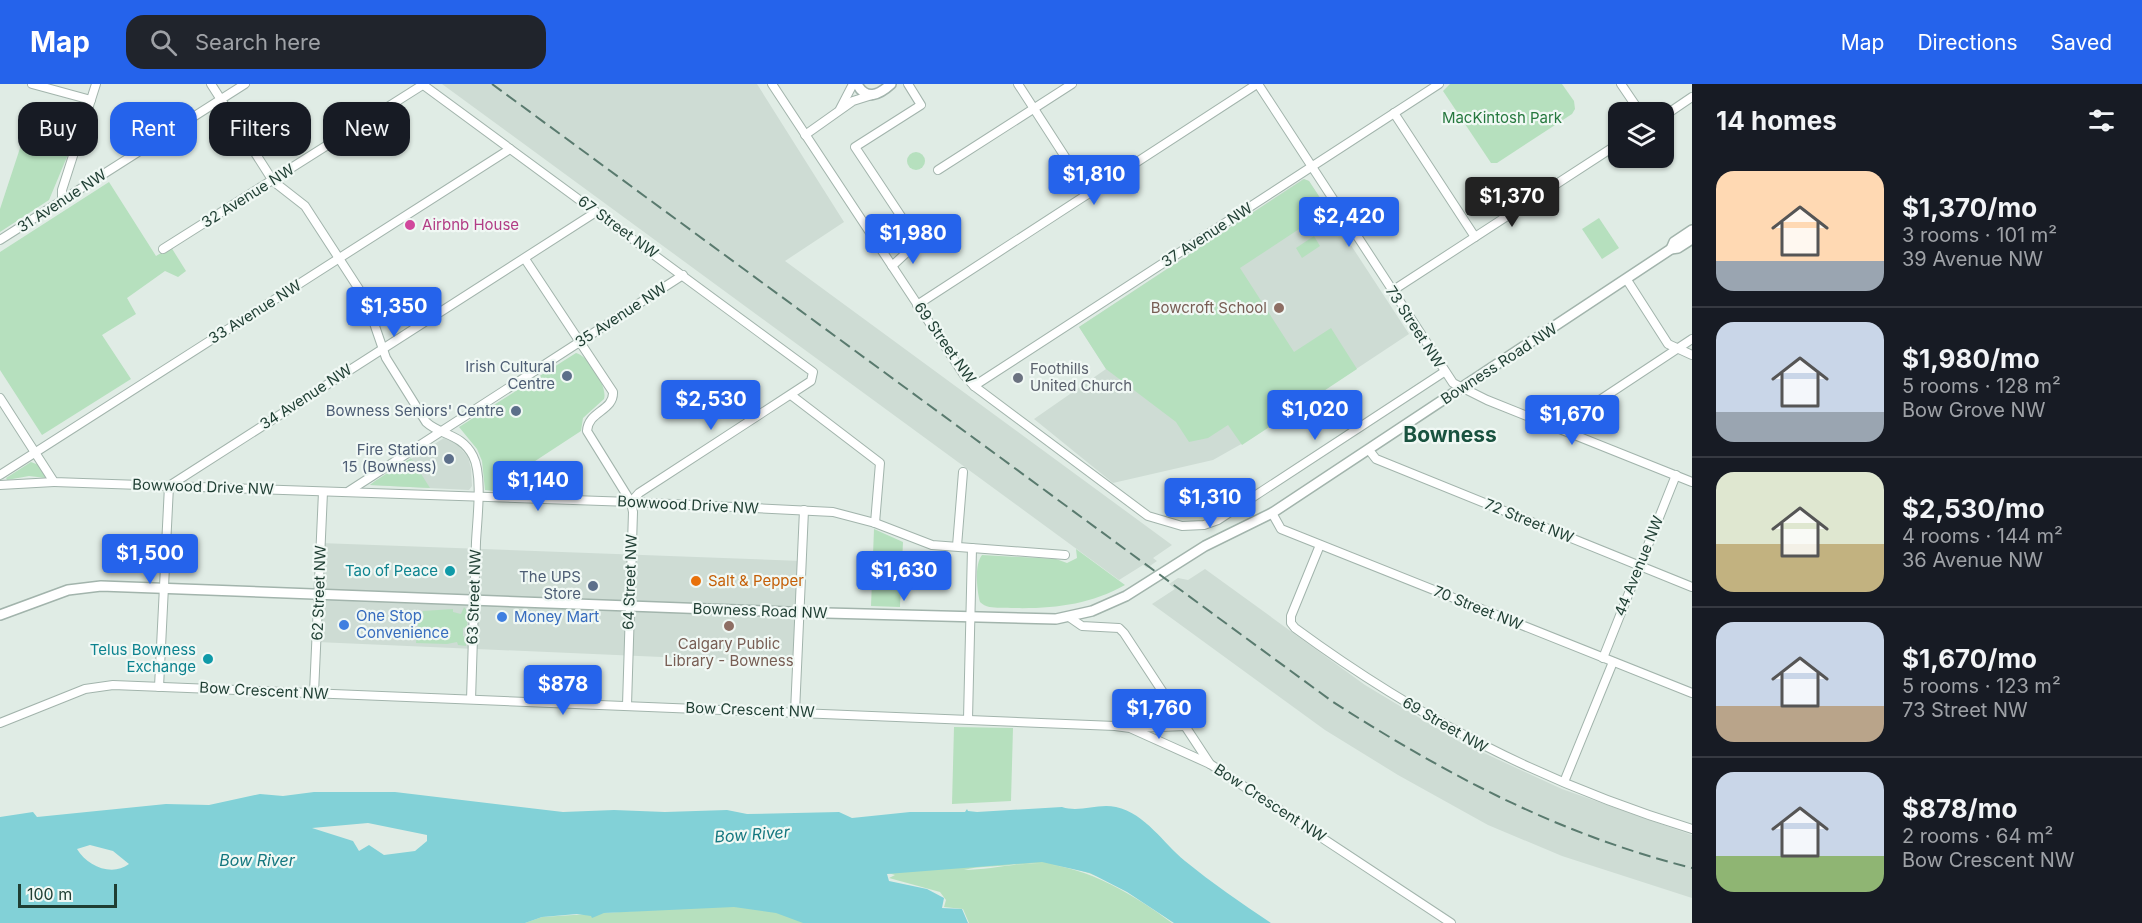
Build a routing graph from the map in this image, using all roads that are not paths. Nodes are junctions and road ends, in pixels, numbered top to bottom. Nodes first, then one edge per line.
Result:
1 (32, 84) edge
2 (96, 84) edge
3 (211, 84) edge
4 (245, 84) edge
5 (423, 84) edge
6 (772, 84) edge
7 (855, 84) edge
8 (908, 84) edge
9 (1018, 84) edge
10 (1072, 84) edge
11 (1257, 84) edge
12 (1439, 84) edge
13 (1621, 84) edge
14 (889, 85) edge
15 (874, 95) junction
16 (1692, 97) edge
17 (221, 99) junction
18 (91, 100) junction
19 (1633, 102) edge
20 (1034, 109) junction
21 (1674, 109) edge
22 (839, 110) junction
23 (1394, 114) junction
24 (805, 135) junction
25 (510, 149) junction
26 (1608, 151) edge
27 (1311, 167) junction
28 (938, 170) dead end
29 (273, 181) junction
30 (1089, 194) junction
31 (62, 201) junction
32 (596, 212) junction
33 (1692, 230) edge
34 (1475, 237) junction
35 (1692, 239) edge
36 (0, 240) edge
37 (162, 249) dead end
38 (1671, 249) junction
39 (339, 259) junction
40 (525, 259) junction
41 (892, 266) junction
42 (682, 275) junction
43 (1627, 280) junction
44 (1392, 291) junction
45 (917, 305) junction
46 (1692, 339) edge
47 (580, 342) junction
48 (384, 347) junction
49 (1677, 348) junction
50 (1692, 355) edge
51 (1444, 372) junction
52 (974, 386) junction
53 (1462, 388) junction
54 (791, 395) junction
55 (0, 398) edge
56 (1558, 427) junction
57 (441, 431) junction
58 (1369, 450) junction
59 (35, 452) junction
60 (963, 472) dead end
61 (0, 475) edge
62 (1676, 475) junction
63 (54, 482) junction
64 (1692, 482) edge
65 (0, 485) edge
66 (169, 486) junction
67 (323, 492) junction
68 (348, 492) junction
69 (478, 498) junction
70 (631, 501) junction
71 (804, 510) junction
72 (1272, 513) junction
73 (875, 523) junction
74 (1189, 526) joint
75 (1320, 545) junction
76 (957, 546) junction
77 (972, 548) junction
78 (1065, 555) dead end
79 (1640, 566) junction
80 (162, 587) junction
81 (1692, 587) edge
82 (318, 594) junction
83 (474, 599) junction
84 (630, 604) junction
85 (800, 613) junction
86 (0, 615) edge
87 (970, 617) junction
88 (1069, 617) junction
89 (1603, 658) junction
90 (1613, 662) junction
91 (159, 687) junction
92 (314, 693) junction
93 (1692, 693) edge
94 (471, 699) junction
95 (627, 705) junction
96 (795, 712) junction
97 (968, 719) junction
98 (0, 723) edge
99 (1186, 726) junction
100 (1130, 728) junction
101 (1210, 764) junction
102 (1564, 782) junction
103 (1692, 829) edge
104 (1451, 923) edge

1 - 18 street
2 - 18 street
3 - 17 street, 63 Street NW
4 - 17 street, 31 Avenue NW
5 - 25 street, 67 Street NW
5 - 29 street, 32 Avenue NW
6 - 24 street, 69 Street NW
7 - 15 street
7 - 22 street
8 - 41 street
9 - 20 street
10 - 20 street
11 - 27 street, 73 Street NW
11 - 30 street
12 - 23 street, 37 Avenue NW
13 - 19 street
14 - 15 street
15 - 22 street
16 - 21 street
17 - 29 street, 63 Street NW
17 - 31 street, 31 Avenue NW
18 - 31 street
20 - 28 street
20 - 30 street
22 - 24 street
23 - 27 street, 37 Avenue NW
23 - 34 street
24 - 41 street, 69 Street NW
25 - 32 street, 67 Street NW
25 - 39 street, 33 Avenue NW
26 - 34 street
27 - 44 street, 73 Street NW
27 - 52 street, 37 Avenue NW
29 - 37 street, 32 Avenue NW
29 - 39 street, 63 Street NW
30 - 45 street
31 - 36 street, 31 Avenue NW
32 - 40 street, 34 Avenue NW
32 - 42 street, 67 Street NW
33 - 38 street, Bowness Road NW
34 - 44 street
35 - 38 street, Bowness Road NW
38 - 43 street, Bowness Road NW
39 - 48 street, 63 Street NW
39 - 59 street, 33 Avenue NW
40 - 47 street
40 - 48 street, 34 Avenue NW
41 - 45 street, 69 Street NW
42 - 47 street, 35 Avenue NW
42 - 54 street, 67 Street NW
43 - 49 street
43 - 53 street, Bowness Road NW
44 - 51 street, 73 Street NW
45 - 52 street, 69 Street NW
46 - 49 street
47 - 57 street, 35 Avenue NW
47 - 70 street
48 - 57 street, 63 Street NW
48 - 66 street, 34 Avenue NW
49 - 50 street
49 - 56 street
51 - 53 street, 73 Street NW
51 - 74 street, Bowness Road NW
52 - 74 street, 69 Street NW
53 - 56 street, 73 Street NW
53 - 58 street, Bowness Road NW
54 - 70 street
54 - 73 street
55 - 59 street
56 - 62 street, 73 Street NW
57 - 68 street, 35 Avenue NW
57 - 69 street, 63 Street NW
58 - 72 street, Bowness Road NW
58 - 79 street, 72 Street NW
59 - 61 street, 33 Avenue NW
59 - 63 street
60 - 76 street
62 - 64 street, 73 Street NW
62 - 79 street, 44 Avenue NW
63 - 65 street, Bowwood Drive NW
63 - 66 street, Bowwood Drive NW
66 - 67 street, Bowwood Drive NW
66 - 80 street
67 - 68 street, Bowwood Drive NW
67 - 82 street, 62 Street NW
68 - 69 street, Bowwood Drive NW
69 - 70 street, Bowwood Drive NW
69 - 83 street, 63 Street NW
70 - 71 street, Bowwood Drive NW
70 - 84 street, 64 Street NW
71 - 73 street, Bowwood Drive NW
71 - 85 street
72 - 75 street, 70 Street NW
72 - 88 street, Bowness Road NW
73 - 76 street, Bowwood Drive NW
75 - 89 street, 70 Street NW
75 - 102 street, 69 Street NW
76 - 77 street, Bowwood Drive NW
77 - 78 street, Bowwood Drive NW
77 - 87 street
79 - 81 street, 72 Street NW
79 - 89 street, 44 Avenue NW
80 - 82 street, Bowness Road NW
80 - 86 street, Bowness Road NW
80 - 91 street
82 - 83 street, Bowness Road NW
82 - 92 street, 62 Street NW
83 - 84 street, Bowness Road NW
83 - 94 street, 63 Street NW
84 - 85 street, Bowness Road NW
84 - 95 street, 64 Street NW
85 - 87 street, Bowness Road NW
85 - 96 street
87 - 88 street, Bowness Road NW
87 - 97 street
88 - 99 street
89 - 90 street, 70 Street NW
90 - 93 street, 70 Street NW
90 - 102 street
91 - 92 street, Bow Crescent NW
91 - 98 street, Bow Crescent NW
92 - 94 street, Bow Crescent NW
94 - 95 street, Bow Crescent NW
95 - 96 street, Bow Crescent NW
96 - 97 street, Bow Crescent NW
97 - 100 street, Bow Crescent NW
99 - 100 street
99 - 101 street
100 - 101 street, Bow Crescent NW
101 - 104 street, Bow Crescent NW
102 - 103 street, 69 Street NW

